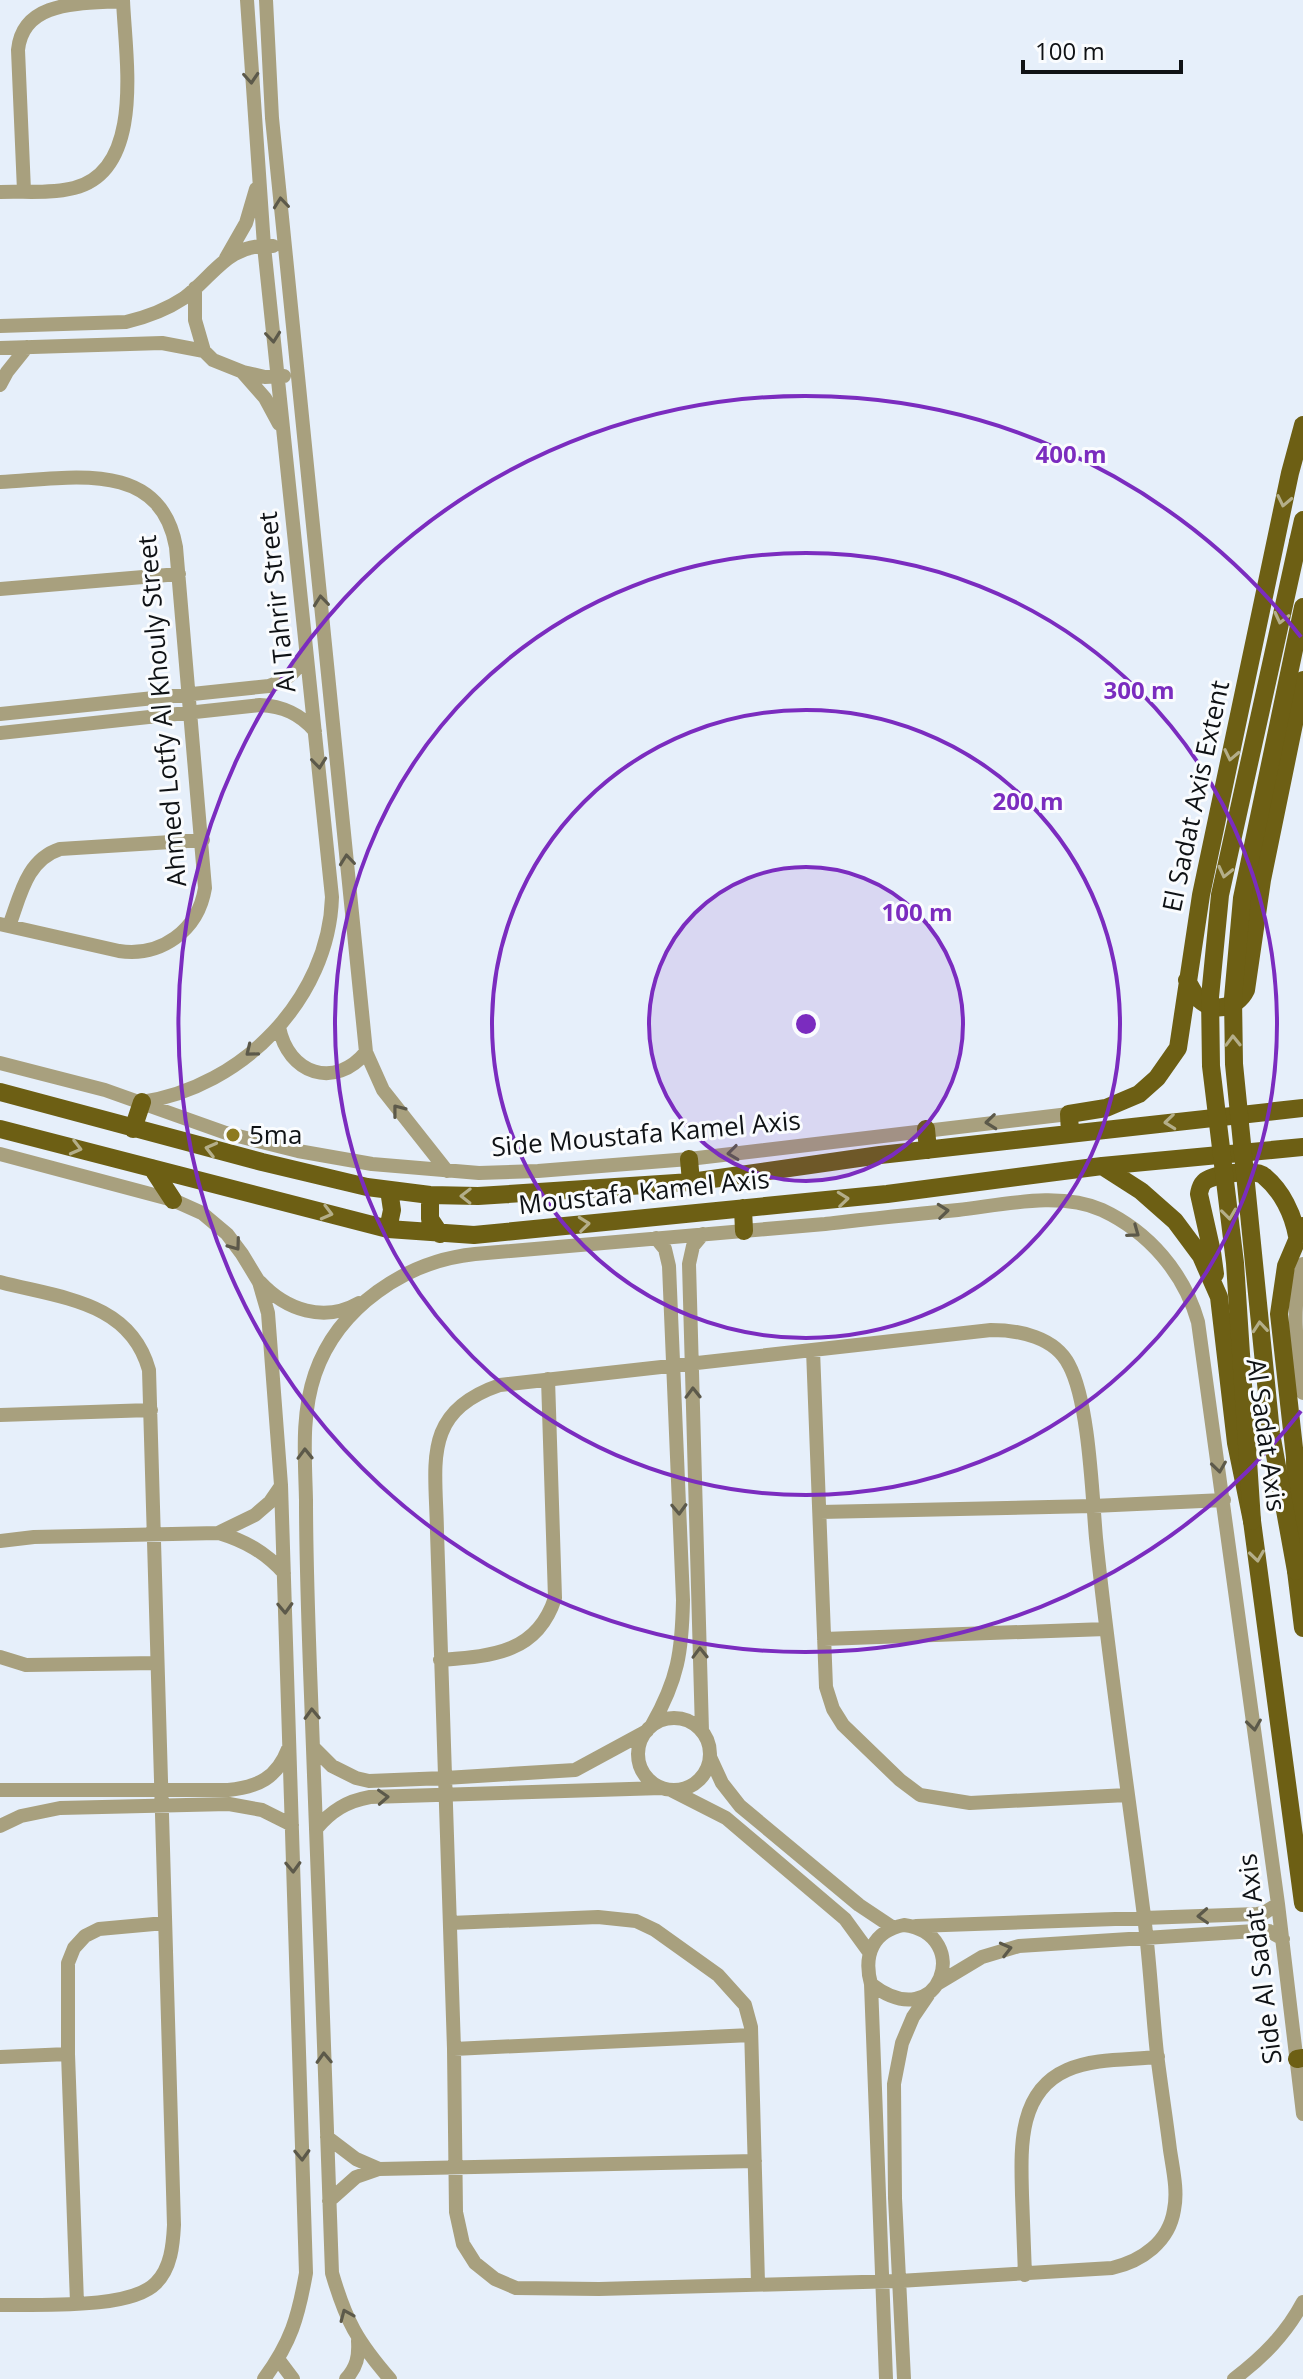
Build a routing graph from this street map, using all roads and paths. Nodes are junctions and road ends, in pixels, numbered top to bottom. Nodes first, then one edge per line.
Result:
1 (247, 0) edge
2 (266, 0) edge
3 (123, 1) edge
4 (259, 181) junction
5 (24, 191) junction
6 (0, 192) edge
7 (264, 246) junction
8 (285, 247) junction
9 (226, 259) junction
10 (195, 288) junction
11 (0, 326) edge
12 (27, 347) junction
13 (0, 348) edge
14 (204, 351) junction
15 (243, 372) junction
16 (298, 375) junction
17 (277, 377) junction
18 (0, 385) edge
19 (1303, 425) edge
20 (282, 432) junction
21 (0, 482) edge
22 (1303, 520) edge
23 (179, 574) junction
24 (0, 589) edge
25 (1303, 607) edge
26 (307, 652) junction
27 (1303, 680) edge
28 (190, 695) junction
29 (191, 712) junction
30 (0, 714) edge
31 (315, 731) junction
32 (0, 733) edge
33 (203, 840) junction
34 (5, 925) edge
35 (1187, 980) junction
36 (279, 1027) junction
37 (366, 1052) junction
38 (0, 1063) edge
39 (0, 1092) edge
40 (142, 1102) junction
41 (1303, 1108) edge
42 (1069, 1114) junction
43 (0, 1129) edge
44 (133, 1129) junction
45 (926, 1129) junction
46 (1070, 1133) junction
47 (1303, 1147) edge
48 (928, 1150) junction
49 (0, 1154) edge
50 (689, 1159) junction
51 (1102, 1166) junction
52 (152, 1168) junction
53 (447, 1171) junction
54 (691, 1182) junction
55 (389, 1190) junction
56 (430, 1195) junction
57 (173, 1200) junction
58 (743, 1208) junction
59 (388, 1229) junction
60 (744, 1231) junction
61 (1300, 1231) edge
62 (440, 1234) junction
63 (703, 1234) junction
64 (656, 1238) junction
65 (1303, 1264) edge
66 (0, 1282) edge
67 (259, 1282) junction
68 (1214, 1284) junction
69 (367, 1299) junction
70 (813, 1350) junction
71 (692, 1362) junction
72 (674, 1364) junction
73 (548, 1379) junction
74 (1303, 1393) edge
75 (151, 1410) junction
76 (0, 1415) edge
77 (281, 1485) junction
78 (1224, 1500) junction
79 (1093, 1506) junction
80 (820, 1512) junction
81 (1252, 1521) junction
82 (218, 1533) junction
83 (153, 1534) junction
84 (0, 1541) edge
85 (1296, 1571) junction
86 (284, 1573) junction
87 (1303, 1628) edge
88 (1106, 1629) junction
89 (824, 1639) junction
90 (310, 1650) junction
91 (286, 1651) junction
92 (0, 1657) edge
93 (440, 1660) junction
94 (157, 1663) junction
95 (649, 1728) junction
96 (702, 1731) junction
97 (289, 1744) junction
98 (313, 1747) junction
99 (710, 1757) junction
100 (445, 1778) junction
101 (667, 1789) junction
102 (0, 1790) edge
103 (161, 1790) junction
104 (445, 1794) junction
105 (1127, 1795) junction
106 (161, 1807) junction
107 (292, 1825) junction
108 (0, 1826) edge
109 (316, 1829) junction
110 (1303, 1903) edge
111 (1278, 1904) junction
112 (1145, 1919) junction
113 (165, 1923) junction
114 (450, 1923) junction
115 (916, 1926) junction
116 (892, 1927) junction
117 (1146, 1937) junction
118 (1283, 1939) junction
119 (869, 1952) junction
120 (871, 1984) junction
121 (932, 1989) junction
122 (751, 2035) junction
123 (454, 2049) junction
124 (68, 2054) junction
125 (0, 2057) edge
126 (1158, 2057) junction
127 (1300, 2059) edge
128 (1303, 2114) edge
129 (327, 2137) junction
130 (755, 2161) junction
131 (379, 2169) junction
132 (456, 2169) junction
133 (329, 2201) junction
134 (1025, 2275) junction
135 (881, 2281) junction
136 (899, 2281) junction
137 (758, 2283) junction
138 (1303, 2302) edge
139 (77, 2303) junction
140 (0, 2305) edge
141 (358, 2341) junction
142 (278, 2359) junction
143 (264, 2379) edge
144 (293, 2379) edge
145 (346, 2379) edge
146 (390, 2379) edge
147 (886, 2379) edge
148 (904, 2379) edge
149 (1234, 2379) edge

1 -> 4 street, Al Tahrir Street
8 -> 2 street, Al Tahrir Street
3 - 5 street
3 - 5 street
4 - 7 street, Al Tahrir Street
4 - 9 street
5 - 6 street
7 - 8 street
7 - 9 street
7 -> 17 street, Al Tahrir Street
8 - 16 street, Al Tahrir Street
9 - 10 street
10 - 11 street
10 - 14 street
12 - 13 street
12 - 14 street
12 - 18 street
14 - 15 street
15 - 17 street
15 - 20 street
16 - 17 street
37 -> 16 street, Al Tahrir Street
17 - 20 street, Al Tahrir Street
19 -> 35 main road, El Sadat Axis Extent
20 - 26 street, Al Tahrir Street
21 - 23 street, Ahmed Lotfy Al Khouly Street
22 -> 81 main road, bridge
23 - 24 street
23 - 28 street, Ahmed Lotfy Al Khouly Street
85 -> 25 main road, bridge
26 - 28 street
26 - 31 street, Al Tahrir Street
27 - 35 main road
28 - 29 street, Ahmed Lotfy Al Khouly Street
28 - 30 street
29 - 31 street
29 - 32 street
29 - 33 street, Ahmed Lotfy Al Khouly Street
31 -> 36 street, Al Tahrir Street
33 - 34 street
33 - 34 street, Ahmed Lotfy Al Khouly Street
35 - 42 main road, El Sadat Axis Extent
36 - 37 street
36 -> 40 street, Al Tahrir Street
53 -> 37 street, Al Tahrir Street
38 - 40 street, Side Moustafa Kamel Axis
39 - 44 main road, Moustafa Kamel Axis
40 - 44 main road
40 - 53 street, Side Moustafa Kamel Axis
41 -> 46 main road, Moustafa Kamel Axis
42 -> 45 street, Side Moustafa Kamel Axis
42 - 46 main road
43 -> 52 main road, Moustafa Kamel Axis
55 -> 44 main road, Moustafa Kamel Axis
45 - 48 main road
45 -> 50 street, Side Moustafa Kamel Axis
46 - 48 main road, Moustafa Kamel Axis
47 - 51 main road, Moustafa Kamel Axis
48 - 54 main road, Moustafa Kamel Axis
49 - 57 street
50 - 53 street, Side Moustafa Kamel Axis
50 - 54 main road
58 -> 51 main road, Moustafa Kamel Axis
51 - 68 main road, Al Sadat Axis
52 - 57 main road
52 -> 59 main road, Moustafa Kamel Axis
54 -> 56 main road, Moustafa Kamel Axis
55 - 56 main road, Moustafa Kamel Axis
55 - 59 main road
56 - 62 main road
57 -> 67 street
58 - 60 main road
62 -> 58 main road, Moustafa Kamel Axis
59 - 62 main road, Moustafa Kamel Axis
60 - 63 street
60 -> 78 street, Side Al Sadat Axis
61 - 68 main road
61 - 85 main road, Al Sadat Axis
63 - 64 street
63 - 71 street
64 - 69 street
64 - 72 street
65 - 74 street
66 - 75 street
67 - 69 street
67 - 77 street
68 - 81 main road, Al Sadat Axis
90 -> 69 street
70 - 71 street
70 - 79 street
70 - 80 street
71 - 72 street
96 -> 71 street
72 - 73 street
72 -> 95 street
73 - 93 street
73 - 93 street
75 - 76 street
75 - 83 street
77 - 82 street
77 - 86 street
78 - 79 street
78 -> 111 street, Side Al Sadat Axis
79 - 80 street
79 - 88 street
80 - 89 street
81 -> 110 main road, Al Sadat Axis
82 - 83 street
82 - 86 street
83 - 84 street
83 - 94 street
85 - 87 main road, Al Sadat Axis
86 -> 91 street
88 - 89 street
88 - 105 street
89 - 105 street
90 - 91 street
98 -> 90 street
91 - 97 street
92 - 94 street
93 - 100 street
94 - 103 street
95 - 96 street
95 - 100 street
95 - 101 street
96 - 99 street
97 - 103 street
97 - 107 street
98 - 100 street
98 - 109 street
99 - 101 street
99 - 116 street
100 - 104 street
101 - 104 street
101 - 119 street
102 - 103 street
103 - 106 street
109 -> 104 street
104 - 114 street
105 - 112 street
106 - 107 street
106 - 108 street
106 - 113 street
107 -> 142 street
129 -> 109 street
111 -> 112 street
111 - 118 street, Side Al Sadat Axis
112 - 115 street
112 - 117 street
113 - 124 street
113 - 139 street
114 - 122 street
114 - 123 street
115 - 116 street
115 - 121 street
116 - 119 street
117 - 118 street
121 -> 117 street
117 - 126 street
118 - 127 street, Side Al Sadat Axis
119 - 120 street
120 - 121 street
120 - 135 street
121 - 136 street
122 - 123 street
122 - 130 street
123 - 132 street
124 - 125 street
124 - 139 street
126 - 134 street
126 - 134 street
127 - 128 street, Side Al Sadat Axis
129 - 131 street
129 - 133 street
130 - 132 street
130 - 137 street
131 - 132 street
131 - 133 street
132 - 137 street
141 -> 133 street
134 - 136 street
135 - 136 street
135 - 137 street
135 - 147 street
136 - 148 street
138 - 149 street
139 - 140 street
141 - 145 street
141 - 146 street
142 - 143 street
142 - 144 street

